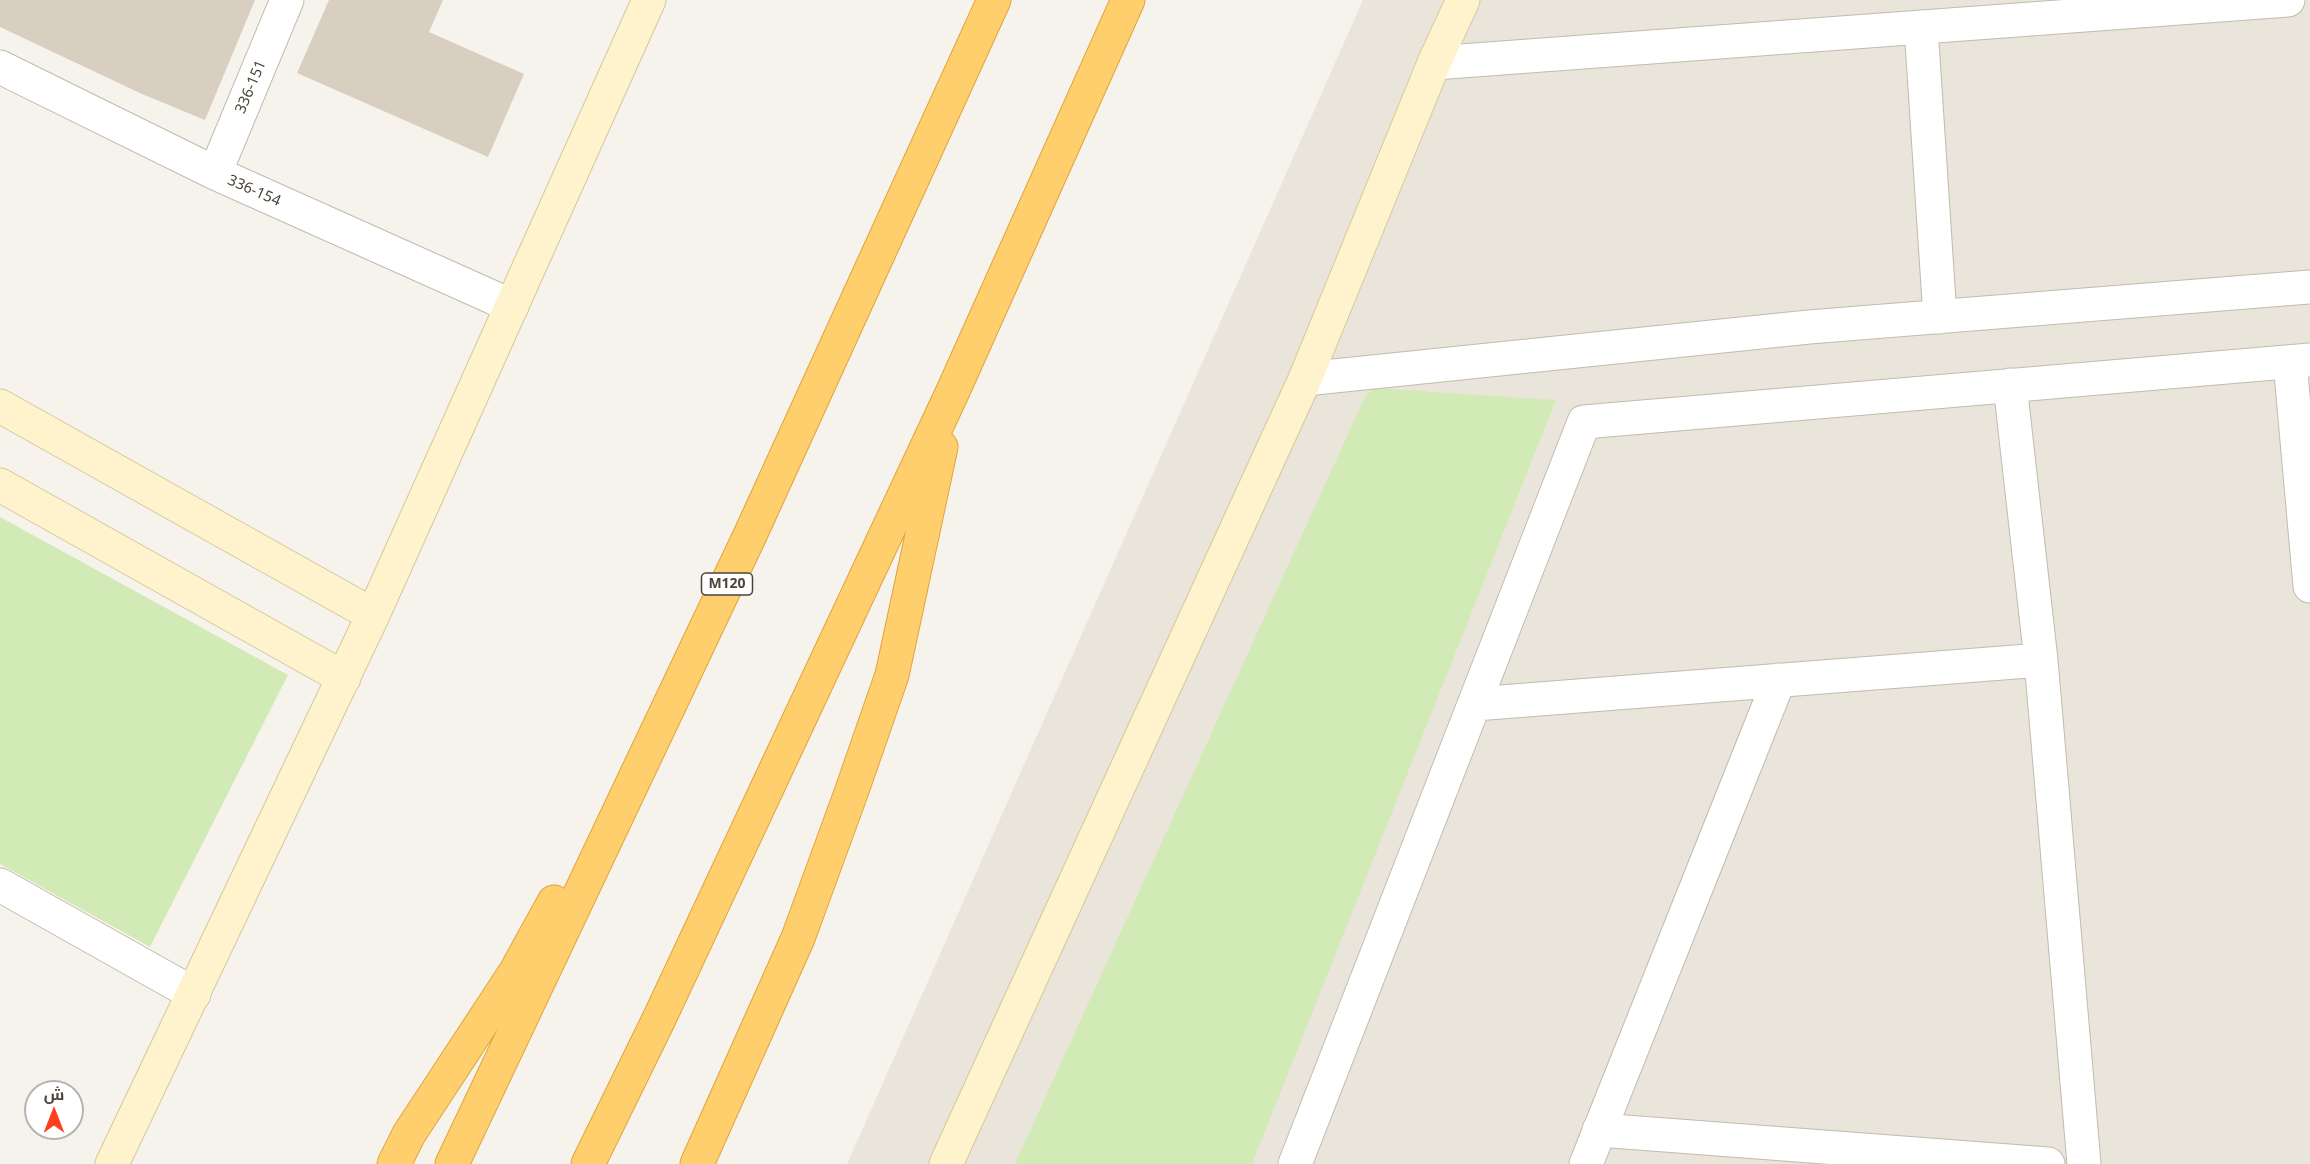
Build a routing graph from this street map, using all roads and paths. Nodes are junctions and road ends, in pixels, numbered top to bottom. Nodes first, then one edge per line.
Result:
1 (287, 0) edge
2 (649, 0) edge
3 (994, 0) edge
4 (1128, 0) edge
5 (1463, 0) edge
6 (2288, 0) edge
7 (1921, 27) junction
8 (1434, 63) junction
9 (0, 66) edge
10 (959, 80) junction
11 (215, 173) junction
12 (2310, 287) edge
13 (512, 306) junction
14 (1940, 317) junction
15 (2300, 361) edge
16 (1305, 379) junction
17 (2010, 385) junction
18 (953, 391) junction
19 (0, 406) edge
20 (0, 485) edge
21 (2310, 586) edge
22 (373, 615) junction
23 (2041, 660) junction
24 (344, 678) junction
25 (1779, 681) junction
26 (1475, 704) junction
27 (0, 885) edge
28 (194, 994) junction
29 (1599, 1130) junction
30 (112, 1164) edge
31 (394, 1164) edge
32 (452, 1164) edge
33 (588, 1164) edge
34 (697, 1164) edge
35 (946, 1164) edge
36 (1295, 1164) edge
37 (1586, 1164) edge
38 (2048, 1164) edge
39 (2084, 1164) edge

1 - 11 street, 336-151
2 - 13 street
3 - 10 highway, M120
4 - 18 highway
5 - 8 street
6 - 7 street
7 - 8 street
7 - 14 street
8 - 16 street
9 - 11 street, 336-154
10 - 31 highway
10 - 32 highway, M120
11 - 13 street, 336-154
12 - 14 street
13 - 22 street
14 - 16 street
15 - 17 street
15 - 21 street
16 - 35 street
17 - 23 street
17 - 26 street
18 - 33 highway
18 - 34 highway
19 - 22 street
20 - 24 street
22 - 24 street
23 - 25 street
23 - 39 street
24 - 28 street
25 - 26 street
25 - 29 street
26 - 36 street
27 - 28 street
28 - 30 street
29 - 37 street
29 - 38 street

